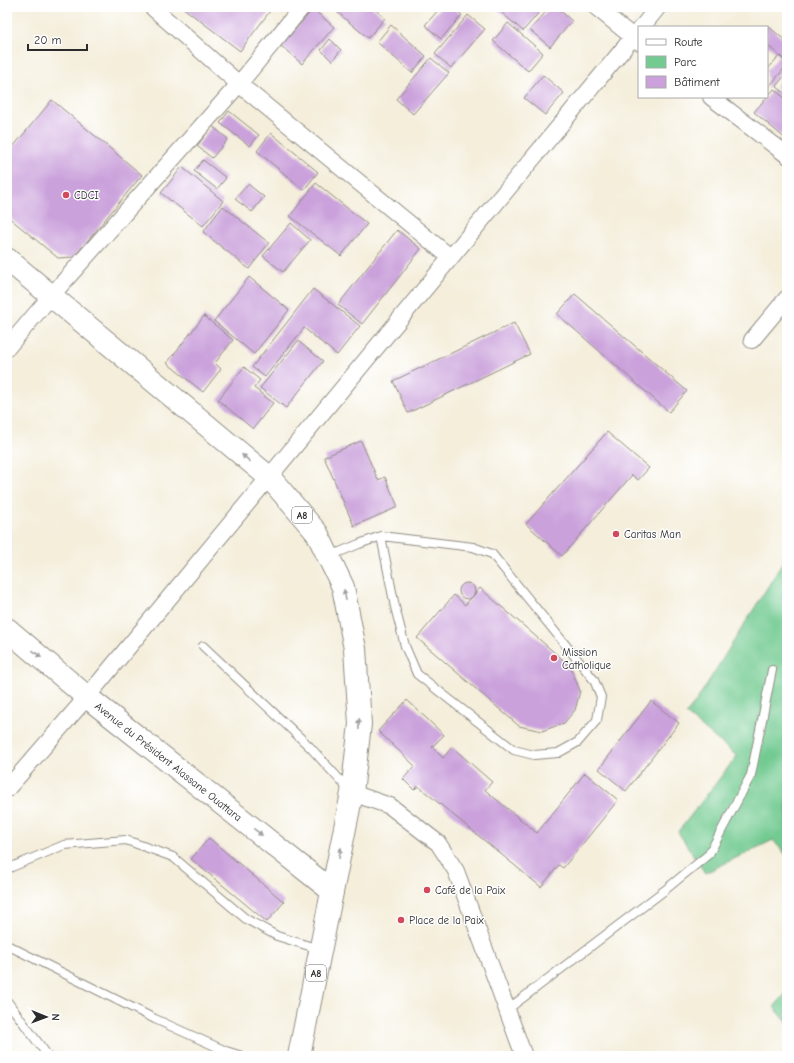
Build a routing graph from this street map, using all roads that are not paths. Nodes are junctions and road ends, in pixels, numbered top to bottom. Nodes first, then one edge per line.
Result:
1 (152, 7) edge
2 (302, 7) edge
3 (596, 7) edge
4 (658, 7) edge
5 (644, 26) edge
6 (638, 34) edge
7 (240, 84) junction
8 (712, 98) edge
9 (787, 156) edge
10 (450, 257) junction
11 (7, 259) edge
12 (51, 296) junction
13 (787, 298) edge
14 (752, 340) dead end
15 (7, 348) edge
16 (270, 478) junction
17 (381, 536) junction
18 (328, 557) junction
19 (7, 629) edge
20 (202, 646) dead end
21 (772, 670) dead end
22 (87, 697) junction
23 (7, 789) edge
24 (352, 793) junction
25 (7, 869) edge
26 (332, 891) junction
27 (7, 945) edge
28 (321, 950) junction
29 (7, 1002) edge
30 (508, 1009) junction
31 (48, 1056) edge
32 (242, 1056) edge
33 (299, 1056) edge
34 (524, 1056) edge

1 - 7 street
2 - 7 street
3 - 6 street
4 - 5 street
6 - 10 street
7 - 10 street
7 - 12 street
8 - 9 street
10 - 16 street
11 - 12 main road, A8
12 - 15 street
16 -> 12 main road, A8
13 - 14 street
16 - 18 main road, A8
16 - 22 street
17 - 17 lane
17 - 18 lane
24 -> 18 main road, A8
19 -> 22 main road, Avenue du Président Alassane Ouattara
20 - 24 lane
21 - 30 lane
22 - 23 street
22 -> 26 main road, Avenue du Président Alassane Ouattara
26 -> 24 main road, A8
24 - 30 street
25 - 28 lane
26 - 28 main road, A8
27 - 32 lane
28 - 33 main road, A8
29 - 31 lane
30 - 34 street

